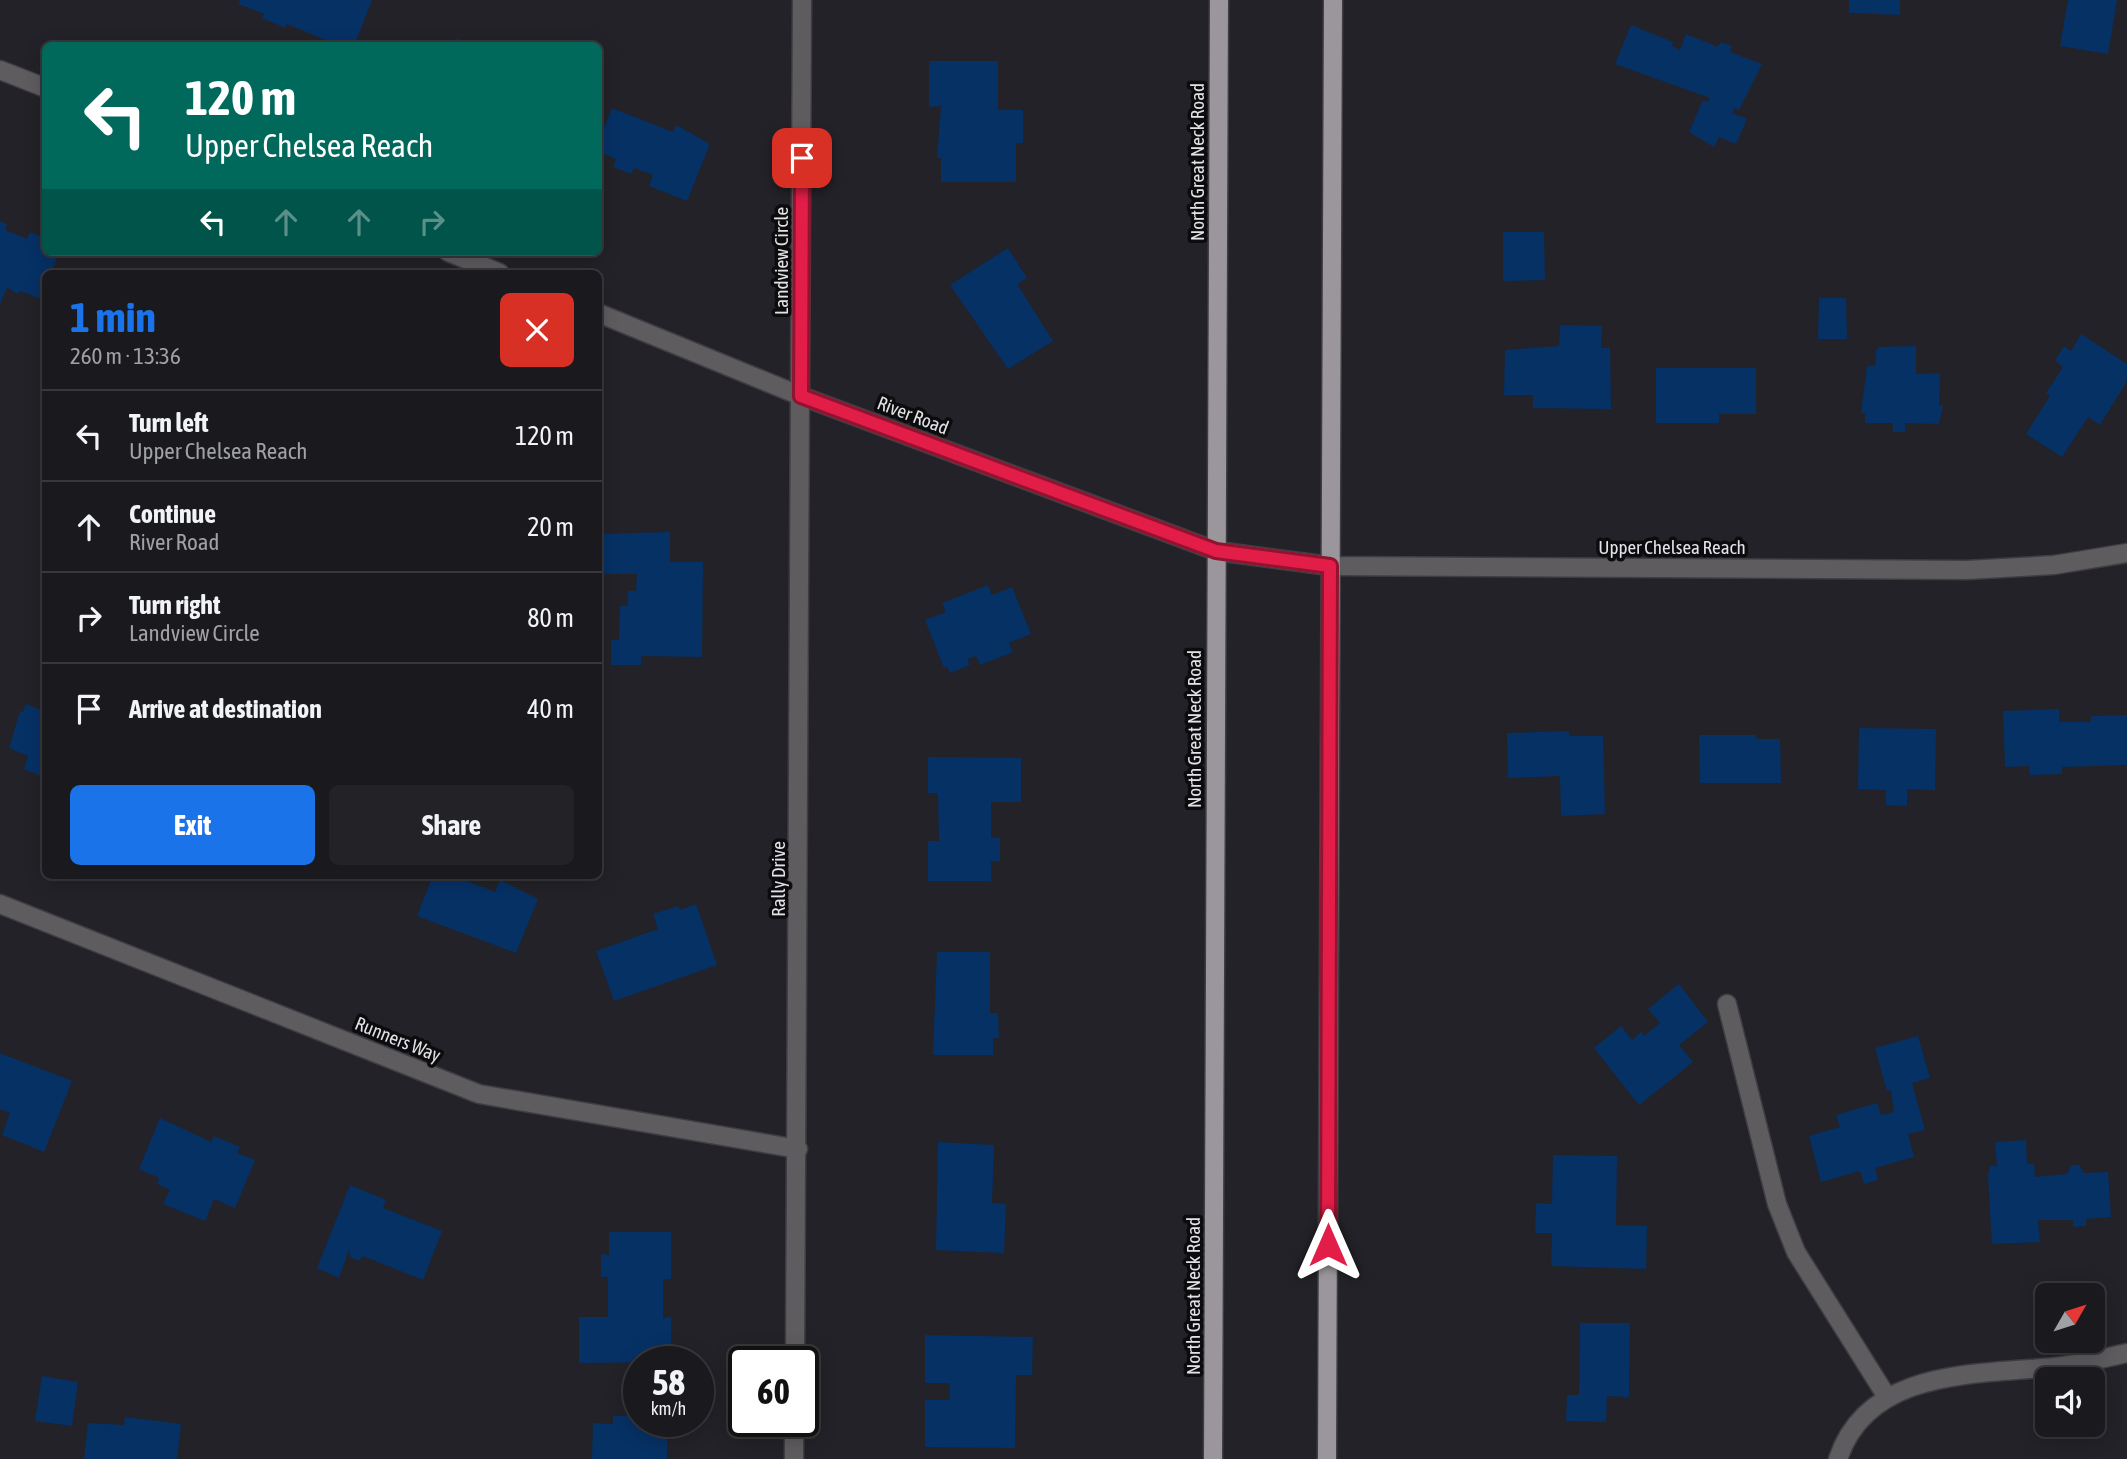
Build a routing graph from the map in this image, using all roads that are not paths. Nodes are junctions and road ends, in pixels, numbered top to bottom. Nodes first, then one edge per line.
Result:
1 (802, 0) edge
2 (1219, 0) edge
3 (1333, 0) edge
4 (0, 70) edge
5 (42, 86) edge
6 (458, 256) edge
7 (492, 270) edge
8 (602, 315) edge
9 (801, 396) junction
10 (1216, 551) junction
11 (2127, 553) edge
12 (1330, 566) junction
13 (0, 904) edge
14 (1727, 1004) dead end
15 (798, 1149) junction
16 (795, 1346) edge
17 (2127, 1353) edge
18 (1887, 1398) junction
19 (794, 1437) edge
20 (793, 1459) edge
21 (1213, 1459) edge
22 (1327, 1459) edge
23 (1838, 1459) edge

1 - 9 street, Landview Circle
2 - 10 main road, North Great Neck Road
3 - 12 main road
4 - 5 street
6 - 7 street
8 - 9 street, River Road
9 - 10 street, River Road
9 - 15 street, Rally Drive
10 - 12 street, Upper Chelsea Reach
10 - 21 main road, North Great Neck Road
11 - 12 street, Upper Chelsea Reach
12 - 22 main road
13 - 15 street, Runners Way
14 - 18 street
15 - 16 street, Rally Drive
17 - 18 street
18 - 23 street
19 - 20 street

